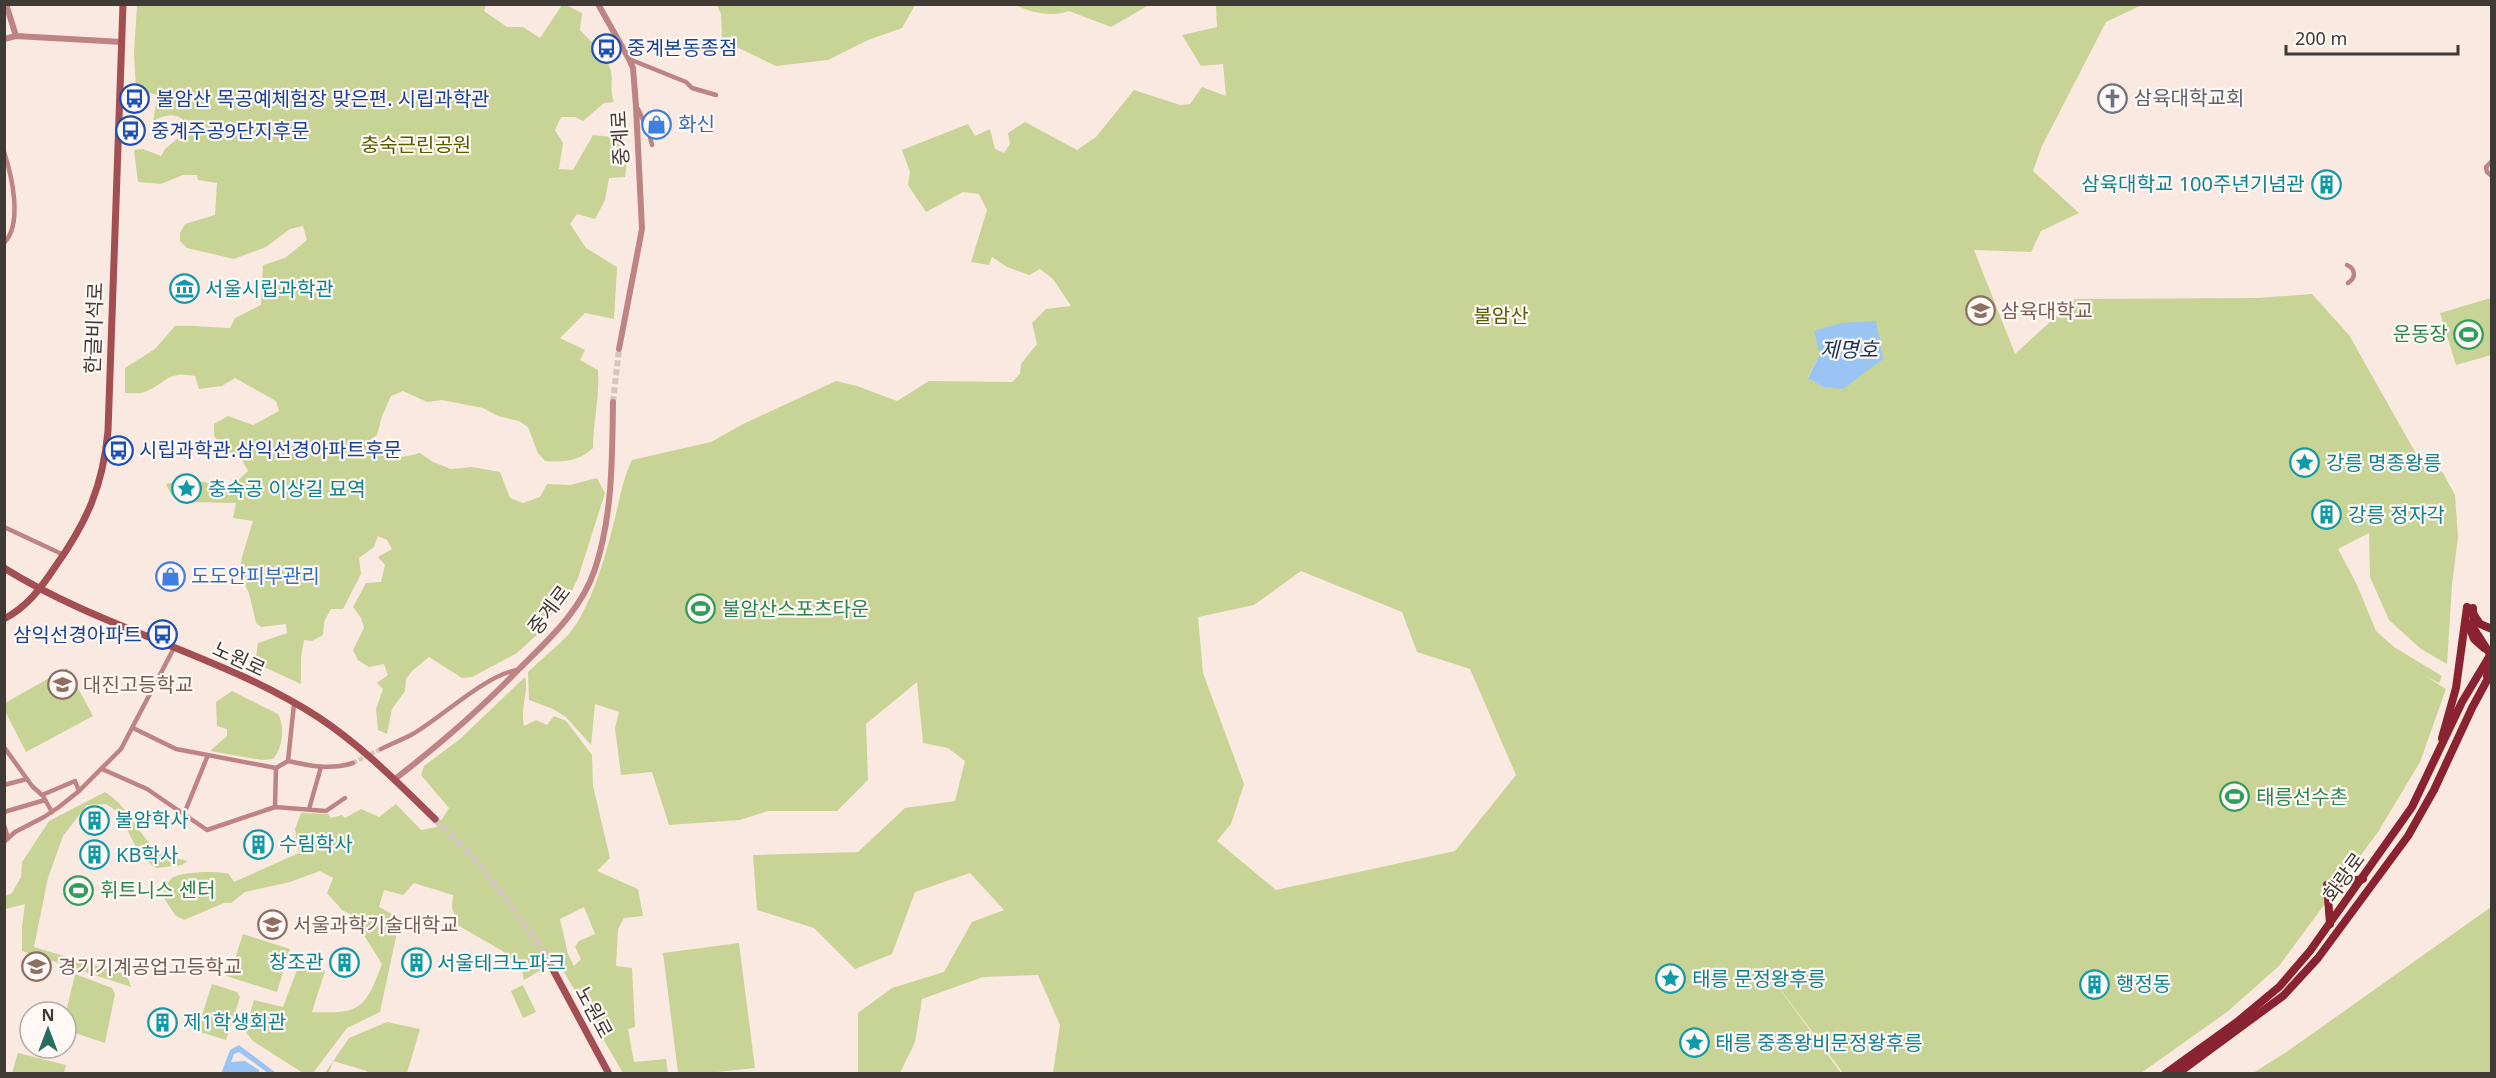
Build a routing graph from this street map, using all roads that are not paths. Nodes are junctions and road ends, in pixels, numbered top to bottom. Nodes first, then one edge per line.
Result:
1 (6, 4) edge
2 (123, 4) edge
3 (598, 4) edge
4 (16, 36) junction
5 (4, 39) edge
6 (122, 42) junction
7 (629, 59) junction
8 (716, 94) dead end
9 (636, 106) junction
10 (652, 145) dead end
11 (4, 152) edge
12 (2492, 160) edge
13 (2492, 176) edge
14 (4, 243) edge
15 (2347, 265) dead end
16 (2348, 283) dead end
17 (619, 349) tunnel mouth
18 (613, 402) tunnel mouth
19 (4, 527) edge
20 (64, 555) junction
21 (4, 568) edge
22 (39, 590) junction
23 (2470, 608) junction
24 (4, 620) edge
25 (2492, 628) edge
26 (174, 648) junction
27 (2490, 652) edge
28 (519, 670) junction
29 (2492, 671) edge
30 (2486, 681) junction
31 (294, 704) junction
32 (133, 728) junction
33 (4, 747) edge
34 (381, 749) tunnel mouth
35 (208, 755) junction
36 (288, 761) junction
37 (2435, 762) junction
38 (353, 763) tunnel mouth
39 (321, 767) junction
40 (276, 768) junction
41 (102, 769) junction
42 (27, 779) junction
43 (395, 779) junction
44 (4, 785) edge
45 (79, 791) junction
46 (44, 797) junction
47 (345, 798) dead end
48 (275, 807) junction
49 (309, 809) junction
50 (4, 812) edge
51 (52, 812) junction
52 (184, 814) junction
53 (435, 819) tunnel mouth
54 (4, 825) edge
55 (6, 840) edge
56 (2382, 853) junction
57 (2363, 879) junction
58 (2373, 884) junction
59 (2331, 923) junction
60 (2318, 958) junction
61 (551, 966) tunnel mouth
62 (609, 1074) edge
63 (2165, 1074) edge
64 (2177, 1074) edge

1 - 4 street
2 - 6 main road, 한글비석로
3 - 7 street, 중계로
4 - 5 street
4 - 6 street
6 - 20 main road, 한글비석로
7 - 8 street
7 - 9 street, 중계로
9 - 10 street
9 - 17 street, 중계로
11 - 14 street
12 - 13 street
15 - 16 street
18 - 28 street, 중계로
19 - 20 street
20 - 22 main road, 한글비석로
21 - 22 main road, 노원로
22 - 24 main road, 한글비석로
22 - 26 main road, 노원로
23 - 25 main road
23 - 27 main road
23 - 37 main road
26 - 31 main road, 노원로
26 - 32 street
27 - 30 main road
27 - 37 main road, 화랑로
28 - 34 street
28 - 43 street, 중계로
29 - 30 main road, 화랑로
30 - 58 main road, 화랑로
31 - 36 street
31 - 43 main road, 노원로
32 - 35 street
32 - 41 street
33 - 42 street
35 - 40 street
35 - 52 street
36 - 39 street
36 - 40 street
37 - 56 main road, 화랑로
38 - 39 street
39 - 49 street
40 - 48 street
41 - 45 street
41 - 52 street
42 - 44 street
42 - 46 street
43 - 53 main road, 노원로
45 - 46 street
45 - 51 street
46 - 50 street
46 - 51 street
47 - 49 street
48 - 49 street
48 - 52 street
51 - 55 street
54 - 55 street
56 - 57 main road, 화랑로
56 - 58 main road
57 - 59 main road, 화랑로
57 - 59 main road
58 - 60 main road, 화랑로
59 - 60 main road
59 - 63 main road, 화랑로
60 - 64 main road, 화랑로
61 - 62 main road, 노원로

